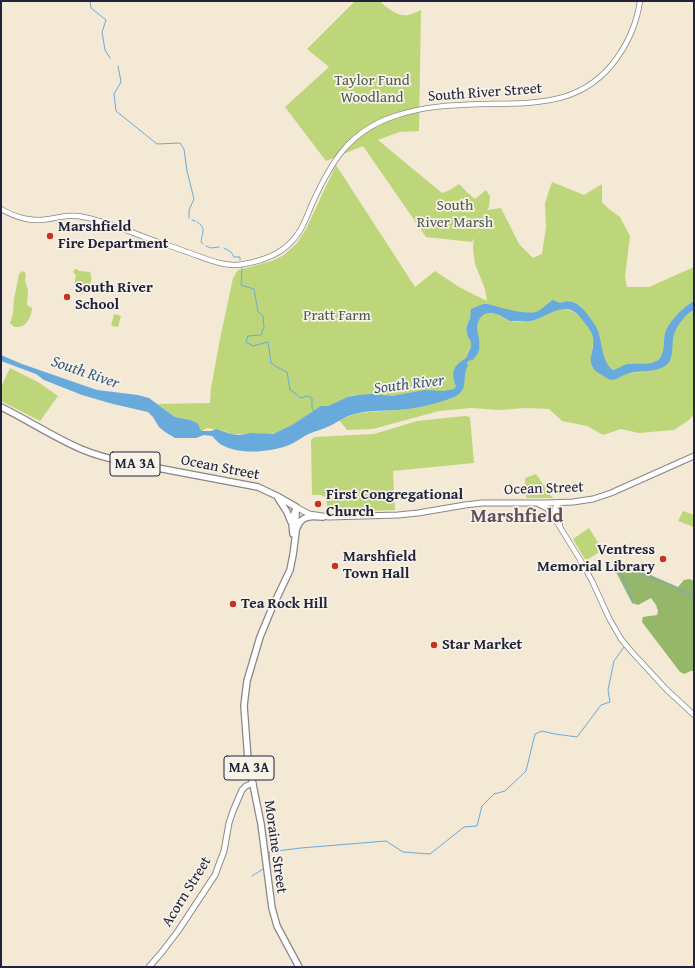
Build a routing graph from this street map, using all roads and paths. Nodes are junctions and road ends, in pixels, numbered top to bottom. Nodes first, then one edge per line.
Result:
1 (640, 1) edge
2 (1, 209) edge
3 (1, 407) edge
4 (694, 456) edge
5 (277, 496) junction
6 (536, 503) junction
7 (557, 503) junction
8 (296, 507) junction
9 (323, 517) junction
10 (554, 519) junction
11 (292, 524) junction
12 (560, 527) junction
13 (296, 532) junction
14 (295, 542) junction
15 (694, 715) edge
16 (253, 783) junction
17 (149, 967) edge
18 (299, 967) edge

1 - 2 street, South River Street
3 - 5 main road, Ocean Street / MA 3A
4 - 7 main road, Ocean Street
5 - 8 main road, Ocean Street / MA 3A
5 - 11 main road, MA 3A
6 - 7 main road, Ocean Street
6 - 9 main road, Ocean Street
6 - 10 main road
7 - 10 street
7 - 12 street
8 - 9 main road, Ocean Street
8 - 11 main road, Moraine Street / MA 3A
8 - 13 main road, Moraine Street / MA 3A
9 - 13 main road
10 - 12 street
11 - 14 main road, Moraine Street / MA 3A
12 - 15 street
13 - 14 main road, Moraine Street / MA 3A
14 - 16 main road, Moraine Street / MA 3A
16 - 17 main road, Acorn Street
16 - 18 main road, Moraine Street / MA 3A

